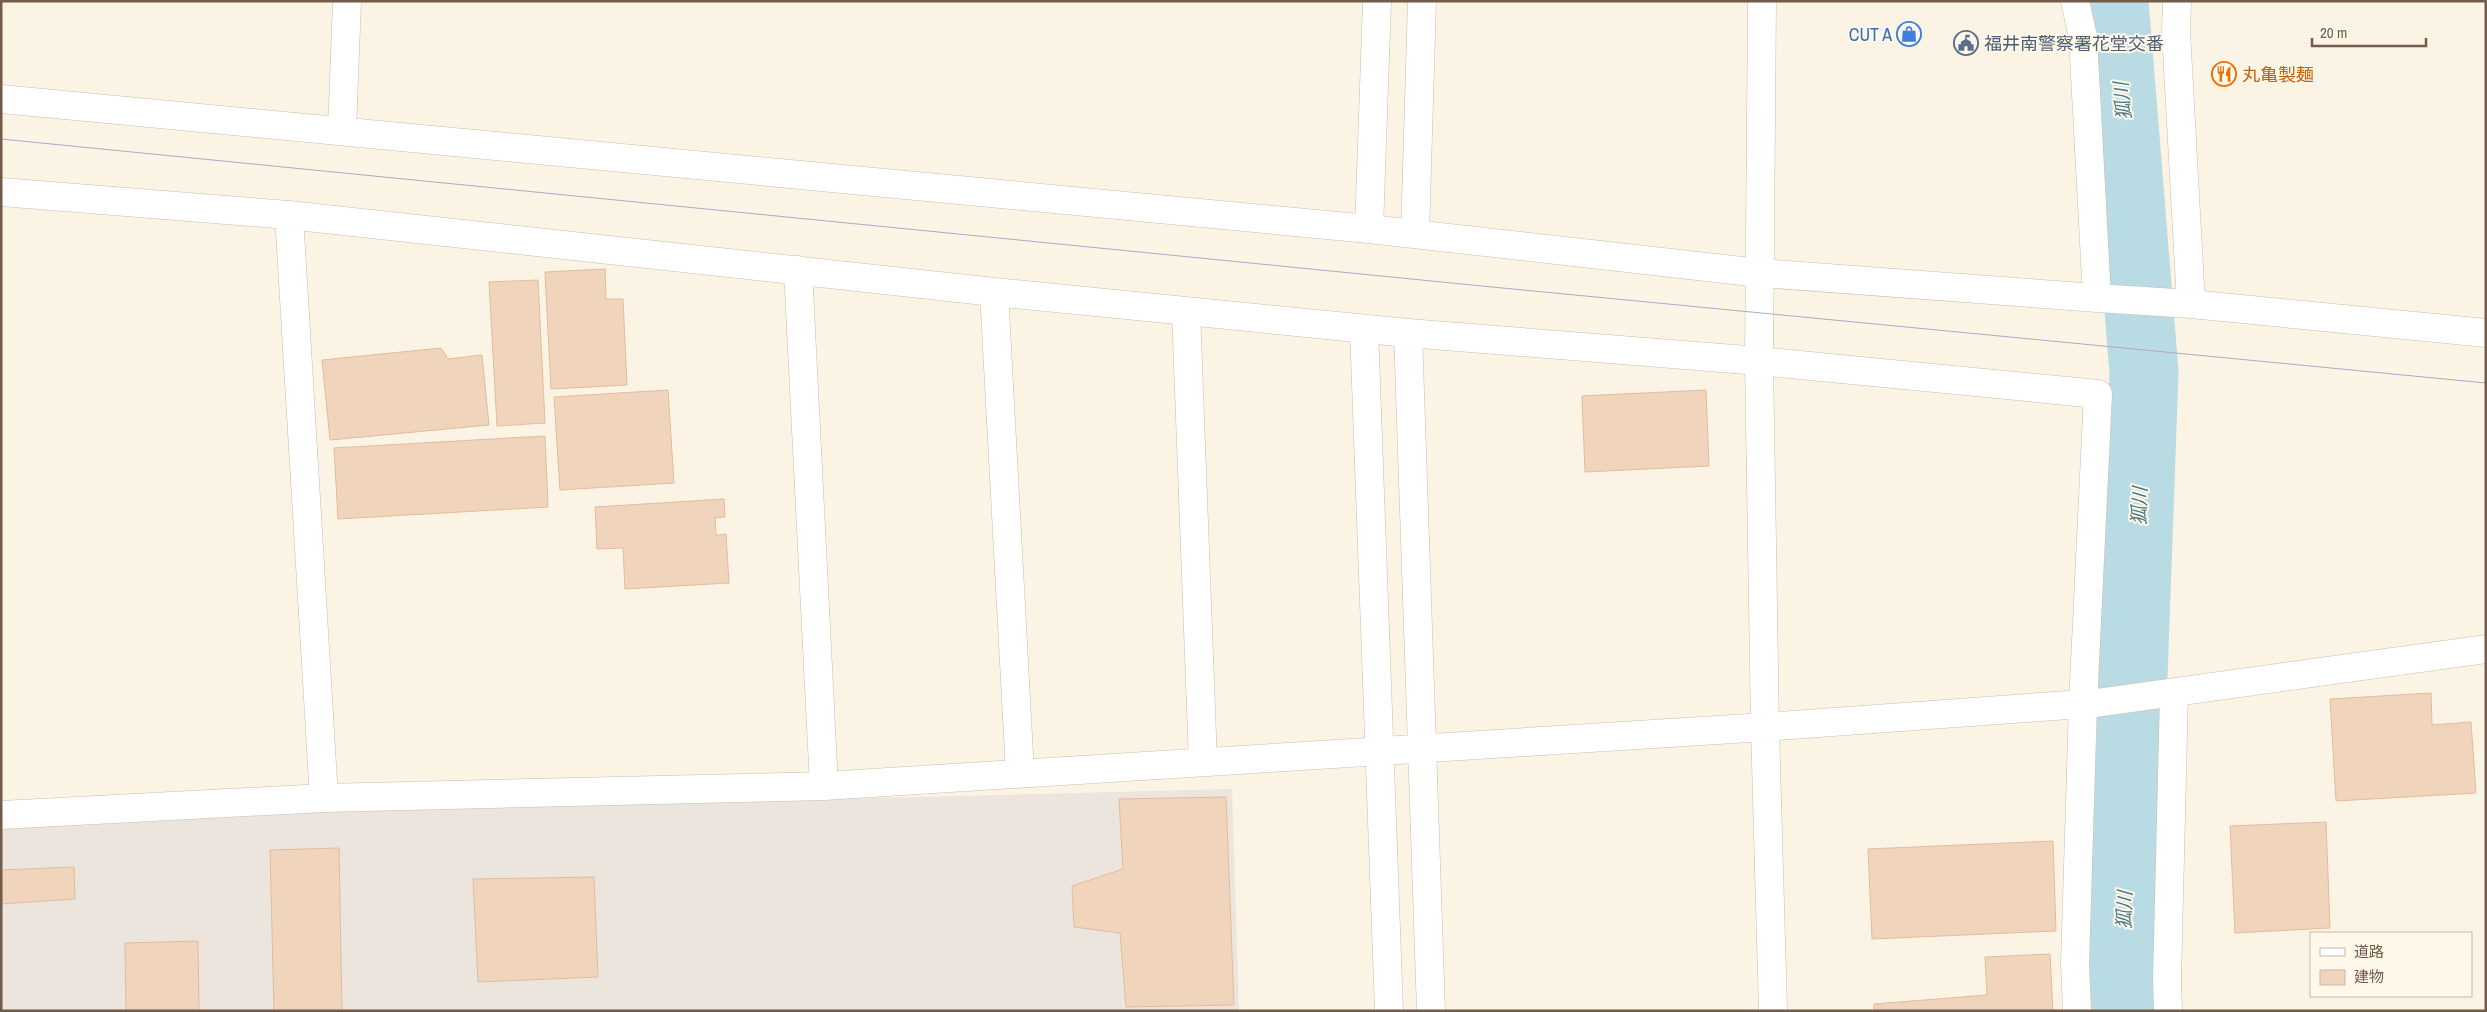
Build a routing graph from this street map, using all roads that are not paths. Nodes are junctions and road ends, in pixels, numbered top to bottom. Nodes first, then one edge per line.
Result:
1 (347, 1) edge
2 (1377, 1) edge
3 (1422, 1) edge
4 (1762, 1) edge
5 (2075, 1) edge
6 (2177, 1) edge
7 (1, 99) edge
8 (342, 131) junction
9 (1, 192) edge
10 (289, 215) junction
11 (1369, 229) junction
12 (1415, 234) junction
13 (798, 270) junction
14 (1760, 273) junction
15 (994, 292) junction
16 (2104, 298) junction
17 (2183, 303) junction
18 (1186, 311) junction
19 (1364, 329) junction
20 (1408, 333) junction
21 (2486, 333) edge
22 (1759, 361) junction
23 (2486, 649) edge
24 (2174, 693) junction
25 (2090, 704) junction
26 (1765, 727) junction
27 (1422, 747) junction
28 (1380, 751) junction
29 (1203, 762) junction
30 (1020, 773) junction
31 (824, 786) junction
32 (324, 798) junction
33 (1, 815) edge
34 (1389, 1011) edge
35 (1431, 1011) edge
36 (1773, 1011) edge
37 (2077, 1011) edge
38 (2168, 1011) edge

1 - 8 street
2 - 11 street
3 - 12 street
4 - 14 street
5 - 16 street
6 - 17 street
7 - 8 street
8 - 11 street
9 - 10 street
10 - 13 street
10 - 32 street
11 - 12 street
12 - 14 street
13 - 15 street
13 - 31 street
14 - 16 street
14 - 22 street
15 - 18 street
15 - 30 street
16 - 17 street
17 - 21 street
18 - 19 street
18 - 29 street
19 - 20 street
19 - 28 street
20 - 22 street
20 - 27 street
22 - 25 street
22 - 26 street
23 - 24 street
24 - 25 street
24 - 38 street
25 - 26 street
25 - 37 street
26 - 27 street
26 - 36 street
27 - 28 street
27 - 35 street
28 - 29 street
28 - 34 street
29 - 30 street
30 - 31 street
31 - 32 street
32 - 33 street

